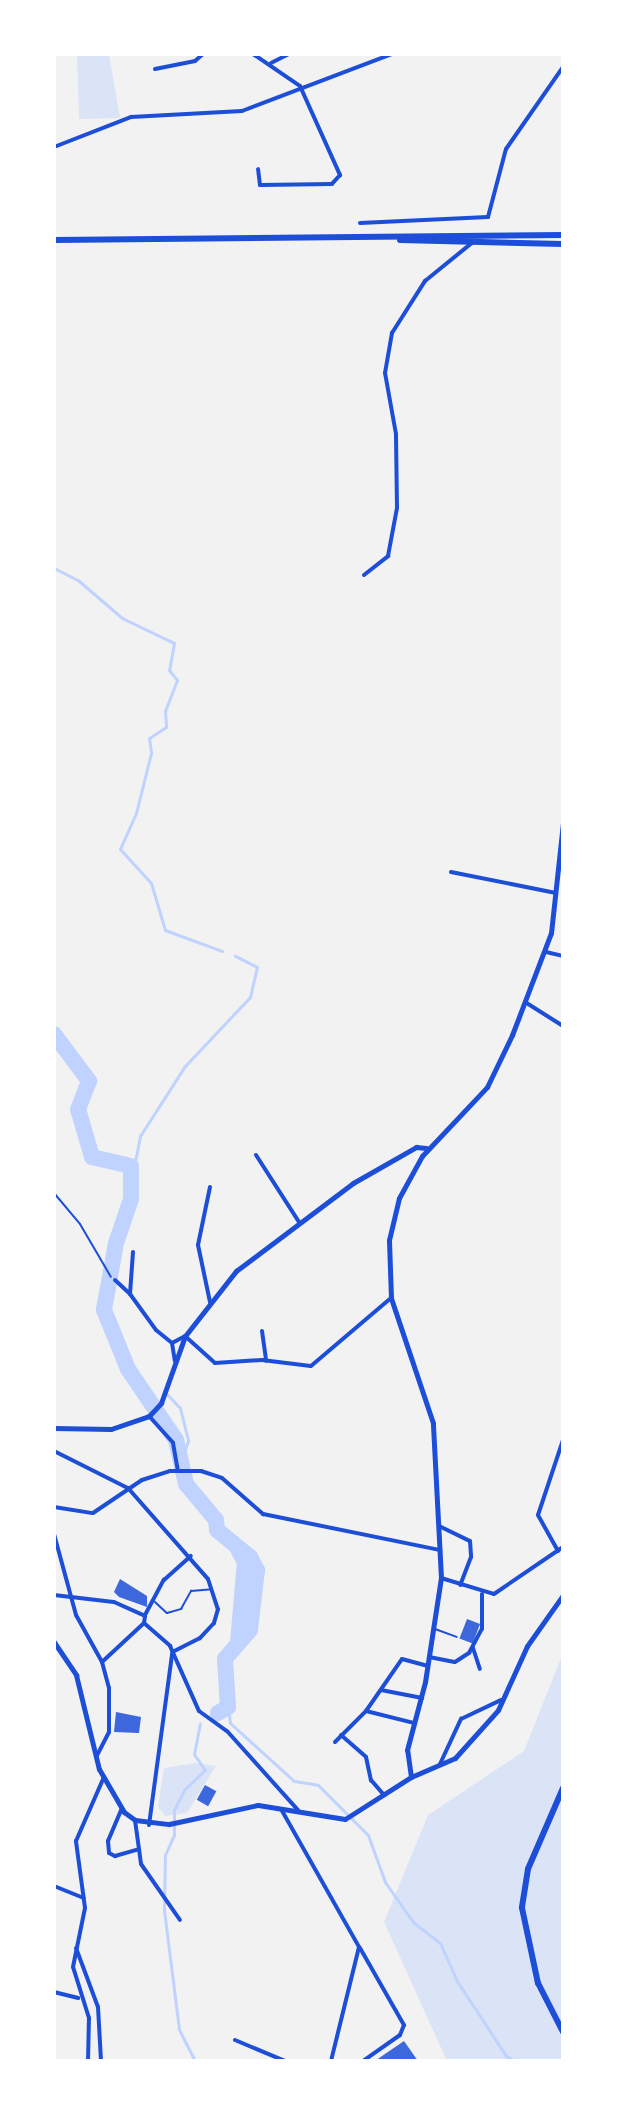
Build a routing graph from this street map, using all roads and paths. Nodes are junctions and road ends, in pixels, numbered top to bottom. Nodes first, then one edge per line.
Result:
1 (203, 54) edge
2 (253, 54) edge
3 (289, 54) edge
4 (392, 54) edge
5 (271, 63) junction
6 (563, 67) edge
7 (155, 69) dead end
8 (300, 86) junction
9 (54, 147) edge
10 (258, 169) dead end
11 (360, 223) dead end
12 (563, 235) edge
13 (54, 240) edge
14 (473, 240) junction
15 (563, 244) edge
16 (364, 575) dead end
17 (563, 823) edge
18 (451, 872) dead end
19 (556, 893) junction
20 (546, 952) junction
21 (563, 956) edge
22 (525, 1002) junction
23 (563, 1026) edge
24 (426, 1148) junction
25 (256, 1155) dead end
26 (210, 1187) dead end
27 (54, 1193) edge
28 (299, 1222) junction
29 (133, 1252) dead end
30 (113, 1279) joint
31 (130, 1294) junction
32 (391, 1298) junction
33 (210, 1302) junction
34 (262, 1331) dead end
35 (185, 1336) junction
36 (172, 1343) junction
37 (175, 1361) junction
38 (266, 1361) junction
39 (151, 1414) junction
40 (54, 1428) edge
41 (563, 1440) edge
42 (54, 1451) edge
43 (179, 1471) junction
44 (128, 1488) junction
45 (54, 1507) edge
46 (439, 1526) junction
47 (54, 1534) edge
48 (560, 1549) edge
49 (440, 1550) junction
50 (191, 1556) junction
51 (441, 1578) junction
52 (460, 1585) junction
53 (213, 1589) junction
54 (73, 1594) junction
55 (482, 1594) junction
56 (54, 1595) edge
57 (563, 1595) edge
58 (155, 1602) junction
59 (145, 1616) junction
60 (144, 1623) junction
61 (434, 1628) junction
62 (457, 1637) dead end
63 (54, 1642) edge
64 (473, 1648) junction
65 (172, 1652) junction
66 (429, 1657) junction
67 (102, 1662) junction
68 (428, 1666) junction
69 (480, 1669) dead end
70 (380, 1690) junction
71 (422, 1698) junction
72 (504, 1699) junction
73 (366, 1711) junction
74 (414, 1723) junction
75 (341, 1735) junction
76 (335, 1742) dead end
77 (95, 1758) junction
78 (438, 1766) junction
79 (104, 1777) junction
80 (411, 1777) junction
81 (563, 1788) edge
82 (384, 1795) junction
83 (279, 1807) junction
84 (122, 1808) junction
85 (298, 1810) junction
86 (135, 1820) junction
87 (149, 1825) junction
88 (139, 1849) junction
89 (54, 1886) edge
90 (84, 1898) junction
91 (180, 1920) dead end
92 (76, 1947) junction
93 (359, 1947) junction
94 (54, 1992) edge
95 (80, 2000) junction
96 (563, 2032) edge
97 (235, 2040) dead end
98 (88, 2061) edge
99 (101, 2061) edge
100 (285, 2061) edge
101 (331, 2061) edge
102 (363, 2061) edge

1 - 7 street
2 - 5 street
3 - 5 street
4 - 8 street
5 - 8 street
6 - 11 street
8 - 9 street
8 - 10 street
12 - 14 main road
13 - 14 main road
14 - 15 main road
14 - 16 street
17 - 19 street
18 - 19 street
19 - 20 street
20 - 21 street
20 - 22 street
22 - 23 street
22 - 24 street
24 - 28 street
24 - 32 street
25 - 28 street
26 - 33 street
27 - 30 path
28 - 33 street
29 - 31 street
30 - 31 street
31 - 36 street
32 - 38 street
32 - 46 street
33 - 35 street
34 - 38 street
35 - 36 street
35 - 37 street
35 - 38 street
36 - 37 street
37 - 39 street
39 - 40 street
39 - 43 street
41 - 48 street
42 - 44 street
43 - 44 street
43 - 49 street
44 - 45 street
44 - 50 street
46 - 49 street
46 - 52 street
47 - 54 street
48 - 55 street
49 - 51 street
50 - 53 street
50 - 58 street
51 - 52 street
51 - 61 street
52 - 55 street
53 - 58 lane
53 - 65 street
54 - 56 street
54 - 59 street
54 - 67 street
55 - 64 street
57 - 72 street
58 - 59 street
59 - 60 street
60 - 65 street
60 - 67 street
61 - 62 lane
61 - 66 street
63 - 77 street
64 - 66 street
64 - 69 street
65 - 85 street
65 - 87 street
66 - 68 street
67 - 77 street
68 - 70 street
68 - 71 street
70 - 71 street
70 - 73 street
71 - 74 street
72 - 78 street
72 - 78 street
73 - 74 street
73 - 75 street
74 - 80 street
75 - 76 street
75 - 82 street
77 - 79 street
78 - 80 street
79 - 84 street
79 - 90 street
80 - 82 street
81 - 96 main road
82 - 85 street
83 - 85 street
83 - 87 street
83 - 93 street
84 - 86 street
84 - 88 street
86 - 87 street
86 - 88 street
88 - 91 street
89 - 90 street
90 - 92 street
92 - 95 street
92 - 99 street
93 - 101 street
93 - 102 street
94 - 95 street
95 - 98 street
97 - 100 street

